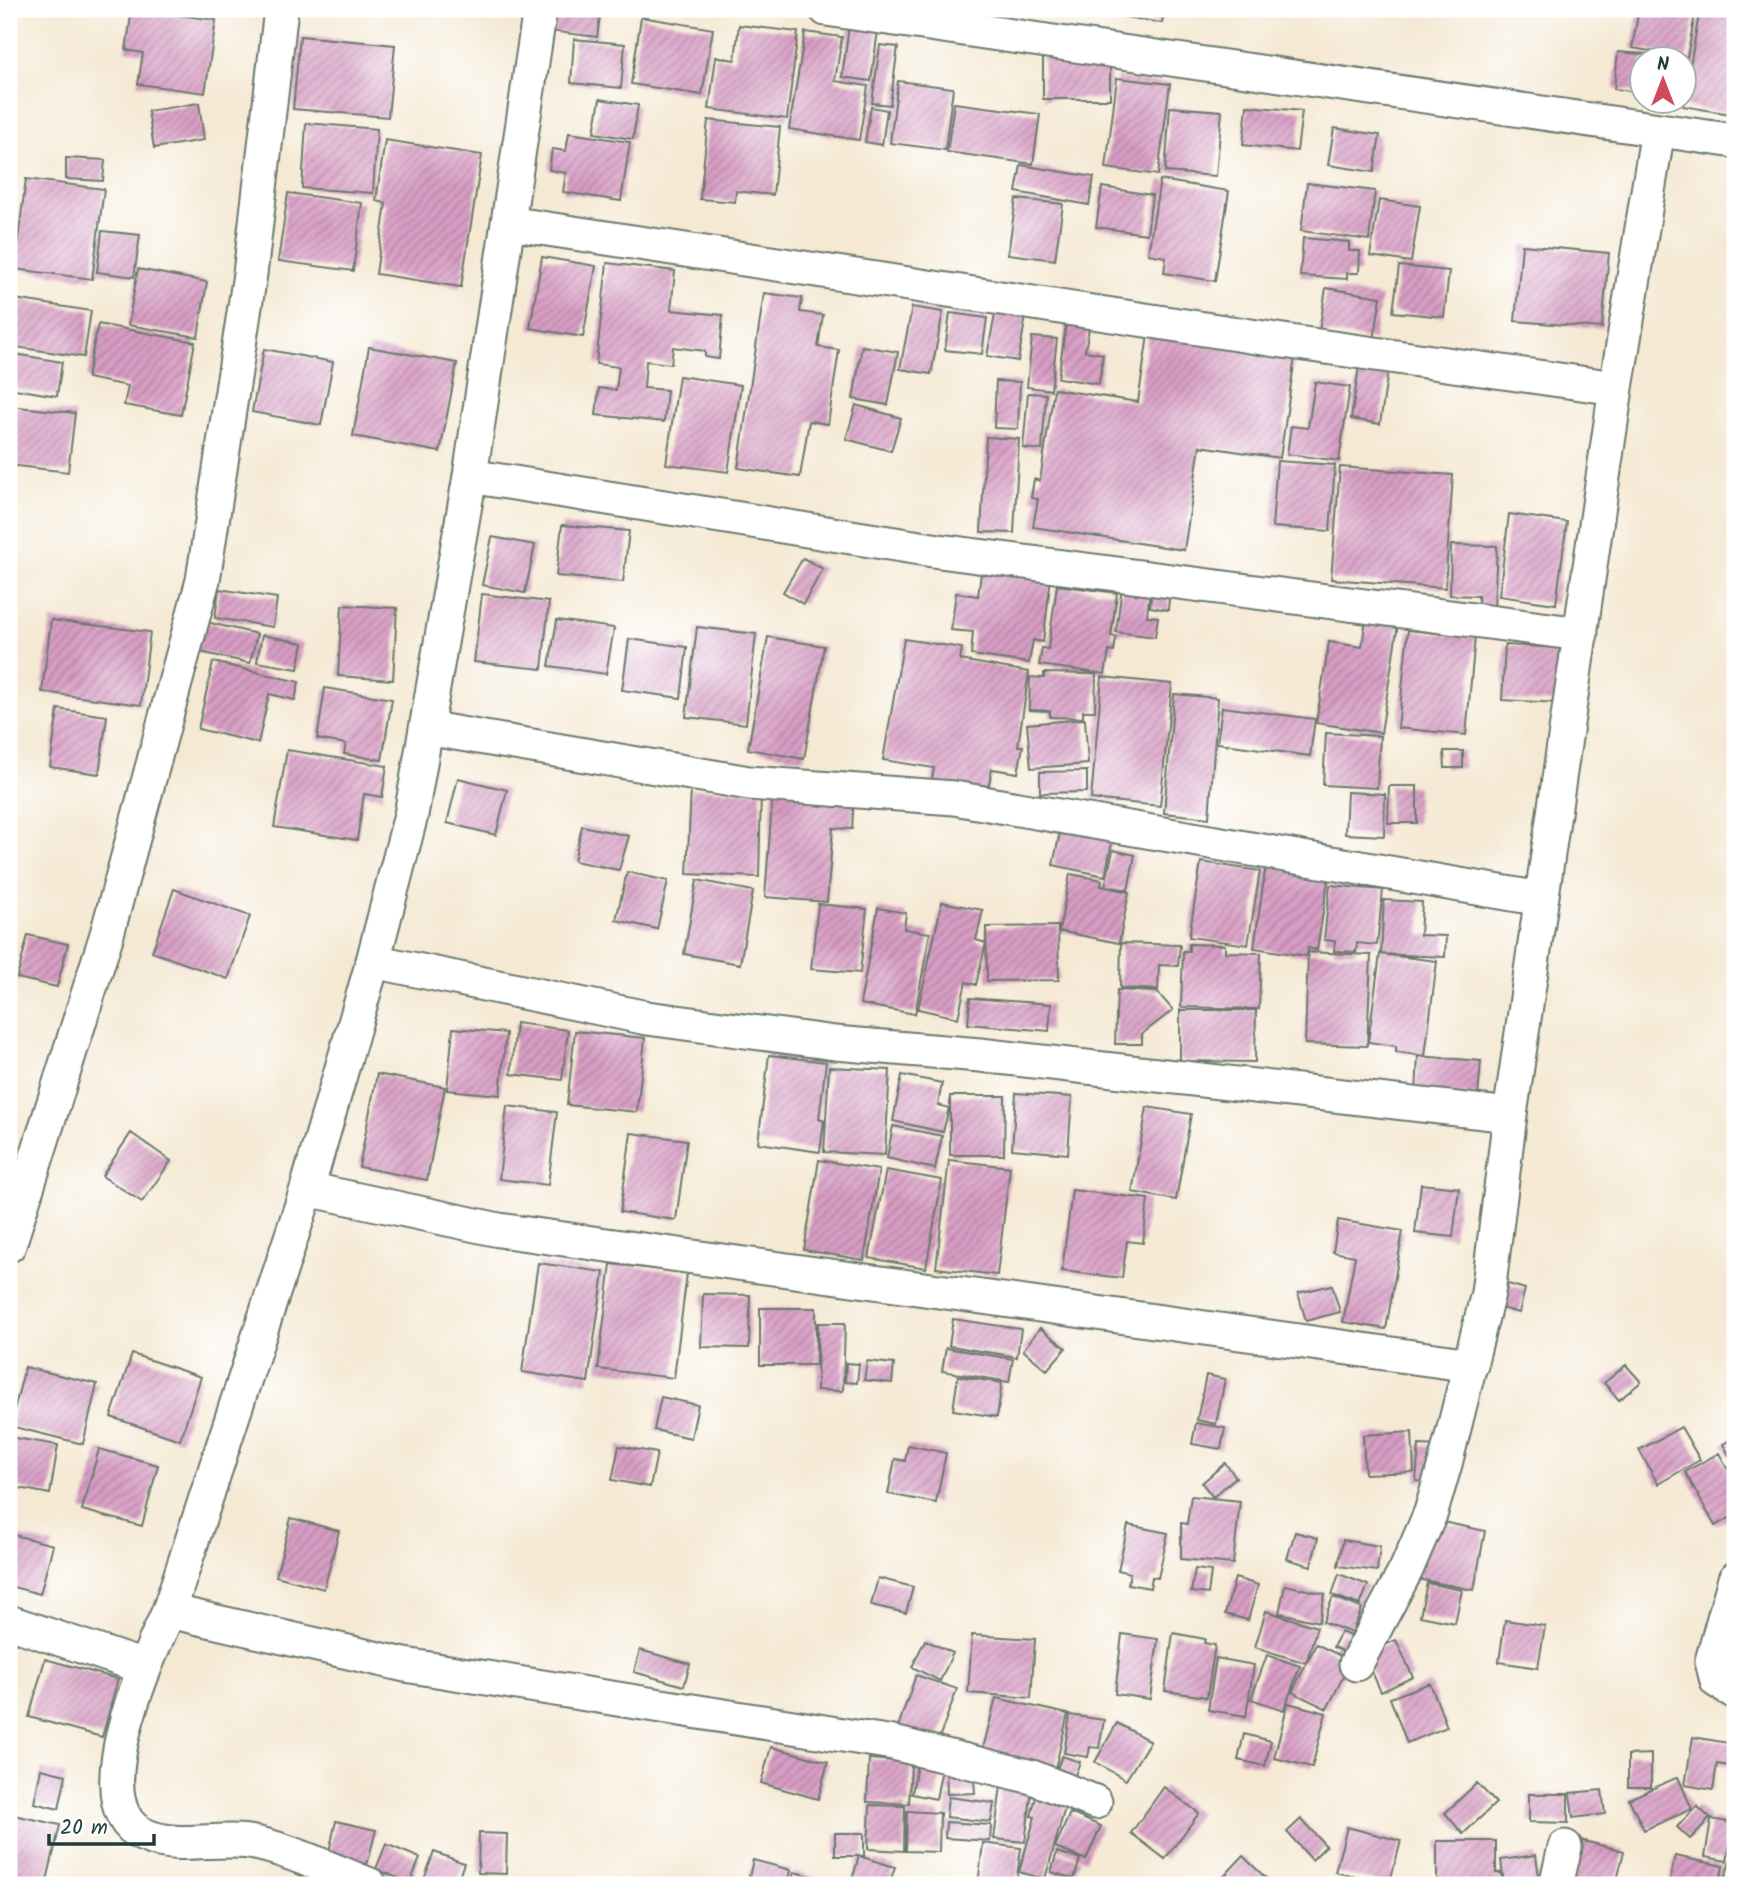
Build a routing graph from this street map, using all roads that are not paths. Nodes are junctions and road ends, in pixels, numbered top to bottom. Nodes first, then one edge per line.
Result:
1 (281, 9) edge
2 (540, 9) edge
3 (826, 9) edge
4 (1658, 130) junction
5 (1735, 141) edge
6 (508, 223) junction
7 (1616, 388) junction
8 (470, 476) junction
9 (1581, 634) junction
10 (426, 728) junction
11 (1541, 899) junction
12 (373, 961) junction
13 (1510, 1115) junction
14 (307, 1189) junction
15 (9, 1245) edge
16 (1471, 1365) junction
17 (1735, 1578) edge
18 (169, 1611) junction
19 (9, 1622) edge
20 (1356, 1664) dead end
21 (144, 1667) junction
22 (1735, 1692) edge
23 (1095, 1802) dead end
24 (1565, 1847) dead end
25 (370, 1885) edge
26 (1556, 1885) edge

1 - 15 street
2 - 6 street
3 - 4 street
4 - 5 street
4 - 7 street
6 - 7 street
6 - 8 street
7 - 9 street
8 - 9 street
8 - 10 street
9 - 11 street
10 - 11 street
10 - 12 street
11 - 13 street
12 - 13 street
12 - 14 street
13 - 16 street
14 - 16 street
14 - 18 street
16 - 20 street
17 - 22 street
18 - 21 street
18 - 23 street
19 - 21 street
21 - 25 street
24 - 26 street

